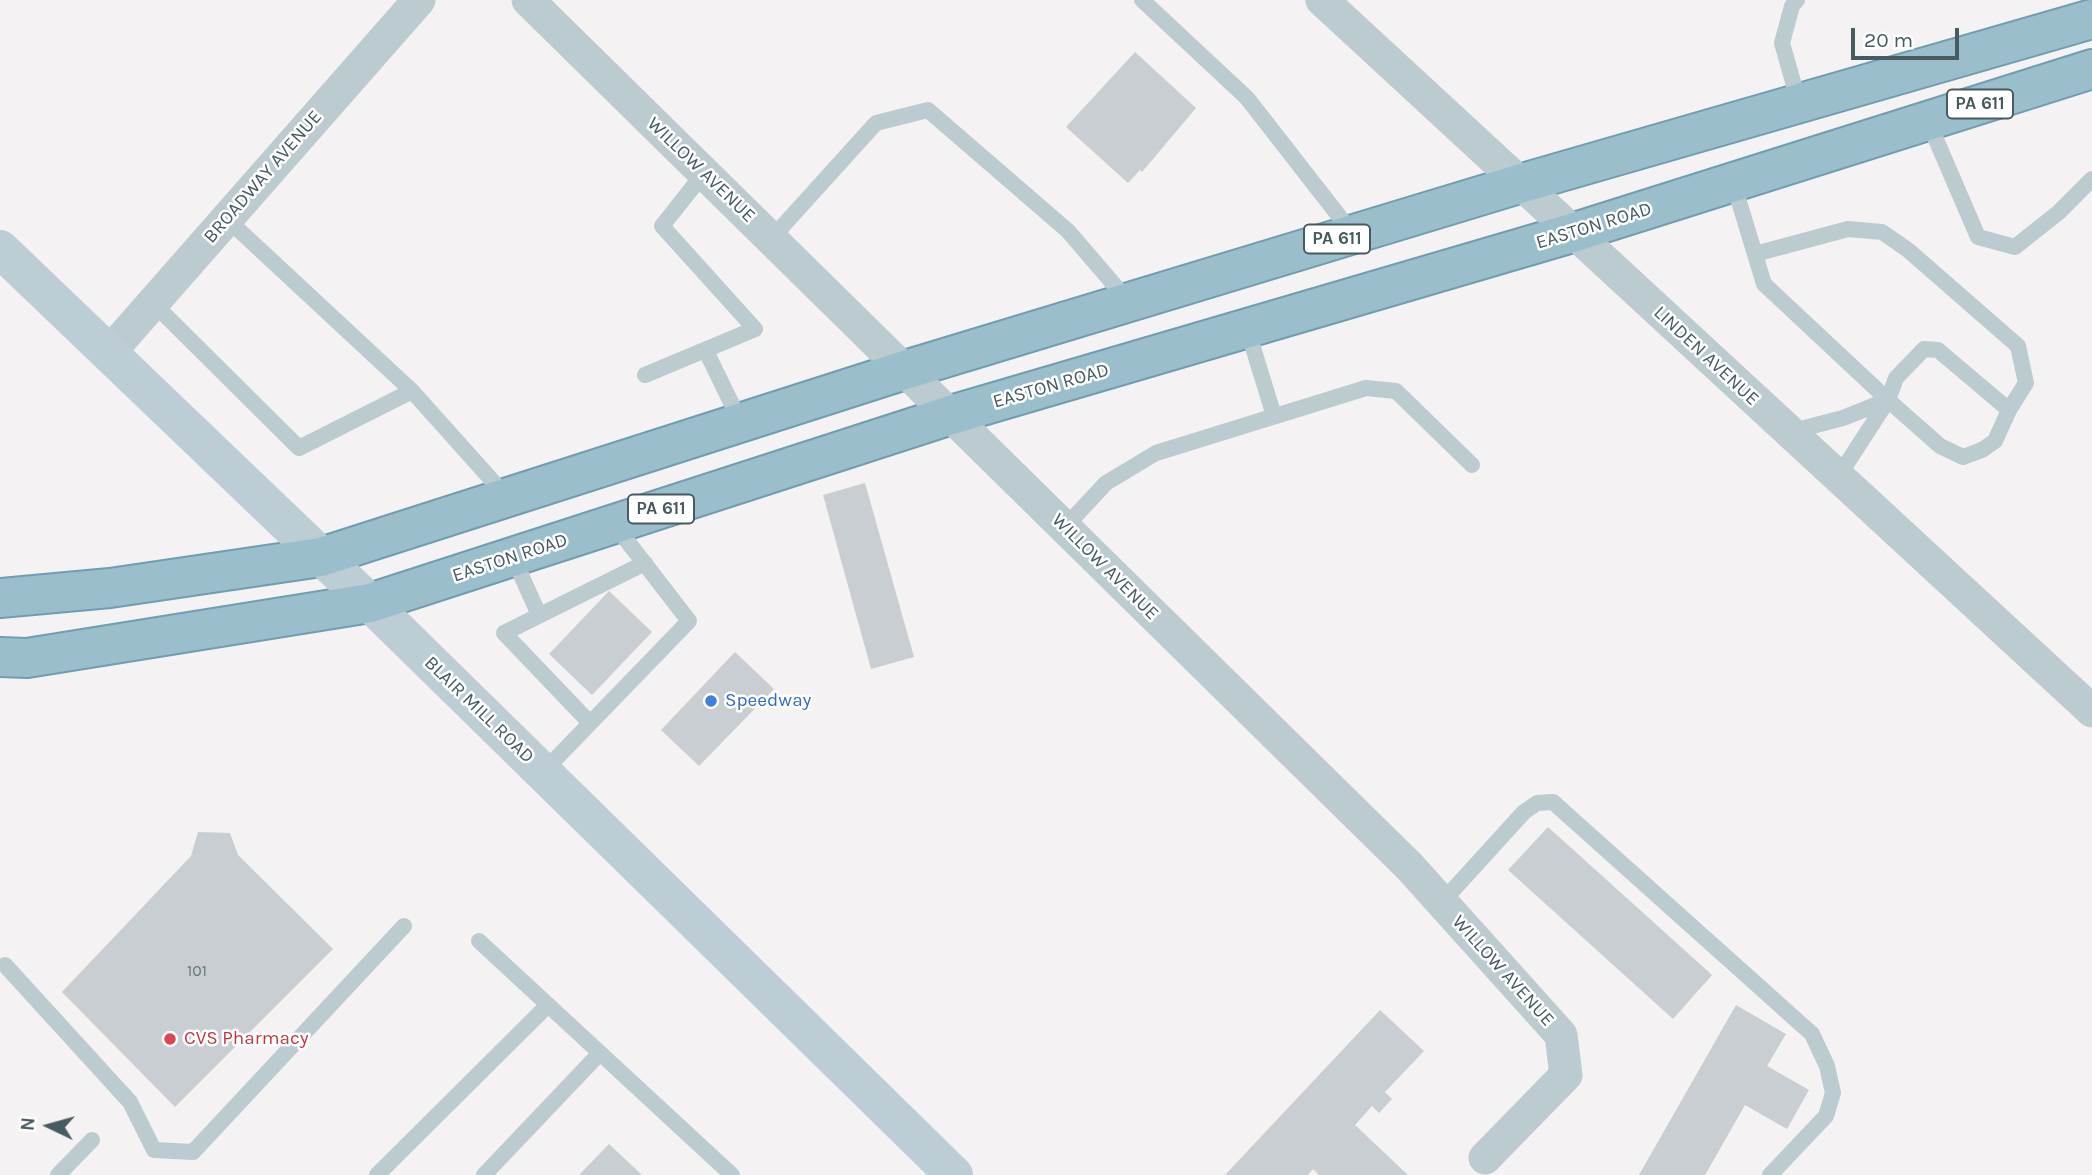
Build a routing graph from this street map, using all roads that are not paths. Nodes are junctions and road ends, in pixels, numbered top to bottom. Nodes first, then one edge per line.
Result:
1 (419, 0) edge
2 (528, 0) edge
3 (1142, 0) edge
4 (1322, 0) edge
5 (1797, 0) edge
6 (2092, 19) edge
7 (2092, 69) edge
8 (1799, 103) junction
9 (1928, 121) junction
10 (704, 173) junction
11 (2092, 180) edge
12 (1733, 182) junction
13 (1519, 184) junction
14 (227, 219) junction
15 (1572, 233) junction
16 (1353, 234) junction
17 (771, 239) junction
18 (0, 249) edge
19 (1755, 254) junction
20 (1129, 302) junction
21 (153, 303) junction
22 (1247, 328) junction
23 (706, 351) junction
24 (108, 354) junction
25 (905, 370) junction
26 (645, 375) dead end
27 (412, 391) junction
28 (1888, 400) junction
29 (2008, 410) junction
30 (951, 415) junction
31 (1274, 416) junction
32 (741, 423) junction
33 (1789, 432) junction
34 (1472, 466) dead end
35 (1838, 477) junction
36 (507, 498) junction
37 (614, 524) junction
38 (1065, 527) junction
39 (321, 557) junction
40 (513, 557) junction
41 (645, 563) junction
42 (0, 598) edge
43 (370, 603) junction
44 (539, 615) junction
45 (0, 657) edge
46 (2092, 711) edge
47 (590, 723) junction
48 (542, 772) junction
49 (1441, 902) junction
50 (404, 926) dead end
51 (479, 941) dead end
52 (5, 965) dead end
53 (548, 1004) junction
54 (600, 1053) junction
55 (92, 1140) dead end
56 (1485, 1158) dead end
57 (58, 1175) edge
58 (377, 1175) edge
59 (484, 1175) edge
60 (732, 1175) edge
61 (954, 1175) edge
62 (1770, 1175) edge

1 - 14 street, BROADWAY AVENUE
2 - 10 street, WILLOW AVENUE
3 - 16 lane
4 - 13 street, LINDEN AVENUE
5 - 8 lane
6 - 8 highway, PA 611
7 - 9 highway, EASTON ROAD / PA 611
8 - 13 highway, PA 611
9 - 11 lane
9 - 12 highway, EASTON ROAD / PA 611
10 - 17 street, WILLOW AVENUE
10 - 23 lane
12 - 15 highway, EASTON ROAD / PA 611
12 - 19 lane
13 - 15 street, LINDEN AVENUE
13 - 16 highway, PA 611
14 - 21 street, BROADWAY AVENUE
14 - 27 lane
15 - 22 highway, EASTON ROAD / PA 611
15 - 33 street, LINDEN AVENUE
16 - 20 highway, PA 611
17 - 20 lane
17 - 25 street, WILLOW AVENUE
18 - 24 main road, BLAIR MILL ROAD
19 - 28 lane
19 - 29 lane
20 - 25 highway, PA 611
21 - 24 street, BROADWAY AVENUE
21 - 27 lane
22 - 30 highway, EASTON ROAD / PA 611
22 - 31 lane
23 - 26 lane
23 - 32 lane
24 - 39 main road, BLAIR MILL ROAD
25 - 30 street, WILLOW AVENUE
25 - 32 highway, PA 611
27 - 36 lane
28 - 29 lane
28 - 29 lane
28 - 33 lane
28 - 35 lane
30 - 37 highway, EASTON ROAD / PA 611
30 - 38 street, WILLOW AVENUE
31 - 34 lane
31 - 38 lane
32 - 36 highway, PA 611
33 - 35 street, LINDEN AVENUE
35 - 46 street, LINDEN AVENUE
36 - 39 highway, PA 611
37 - 40 highway, EASTON ROAD / PA 611
37 - 41 lane
38 - 49 street, WILLOW AVENUE
39 - 42 highway, PA 611
39 - 43 main road, BLAIR MILL ROAD
40 - 43 highway, EASTON ROAD / PA 611
40 - 44 lane
41 - 44 lane
41 - 47 lane
43 - 45 highway, EASTON ROAD / PA 611
43 - 48 main road, BLAIR MILL ROAD
44 - 47 lane
47 - 48 lane
48 - 61 main road, BLAIR MILL ROAD
49 - 56 street, WILLOW AVENUE
49 - 62 lane
50 - 52 lane
51 - 53 lane
53 - 54 lane
53 - 58 lane
54 - 59 lane
54 - 60 lane
55 - 57 lane

